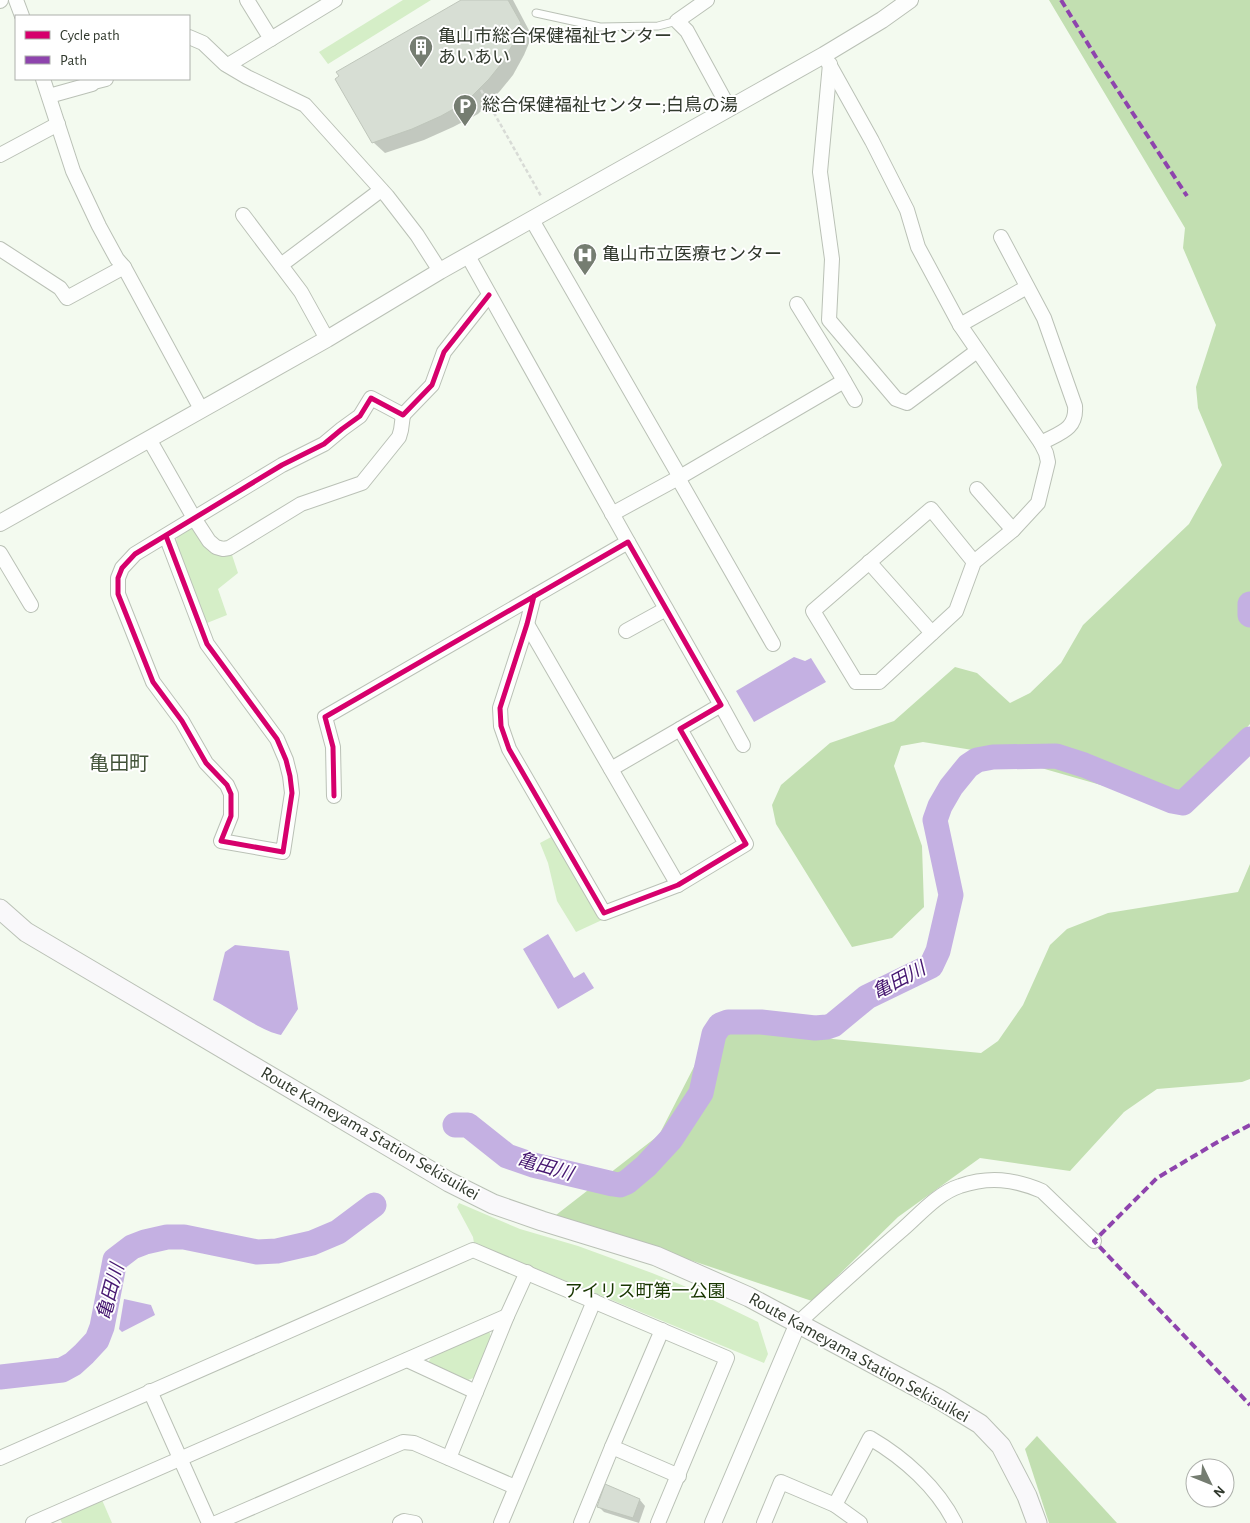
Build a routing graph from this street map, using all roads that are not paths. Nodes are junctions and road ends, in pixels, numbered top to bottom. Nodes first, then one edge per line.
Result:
1 (16, 0) edge
2 (247, 0) edge
3 (335, 0) edge
4 (707, 0) edge
5 (910, 0) edge
6 (536, 13) dead end
7 (22, 15) edge
8 (677, 21) junction
9 (190, 37) edge
10 (271, 39) junction
11 (827, 60) junction
12 (228, 66) junction
13 (43, 80) edge
14 (103, 80) edge
15 (49, 96) junction
16 (729, 108) junction
17 (58, 124) junction
18 (0, 155) edge
19 (381, 190) junction
20 (244, 215) dead end
21 (532, 220) junction
22 (1001, 237) dead end
23 (0, 249) edge
24 (468, 256) junction
25 (281, 264) junction
26 (124, 267) junction
27 (440, 271) junction
28 (1027, 287) junction
29 (489, 295) junction
30 (797, 304) dead end
31 (960, 325) junction
32 (327, 339) junction
33 (977, 351) junction
34 (844, 381) junction
35 (856, 400) dead end
36 (201, 409) junction
37 (403, 415) junction
38 (149, 439) junction
39 (1041, 443) junction
40 (679, 477) junction
41 (977, 489) dead end
42 (612, 514) junction
43 (194, 518) junction
44 (0, 523) edge
45 (1013, 530) junction
46 (166, 536) junction
47 (628, 542) junction
48 (0, 553) edge
49 (869, 562) junction
50 (974, 562) junction
51 (534, 596) junction
52 (31, 605) dead end
53 (666, 609) junction
54 (527, 624) junction
55 (626, 631) dead end
56 (932, 633) junction
57 (773, 644) dead end
58 (721, 705) junction
59 (680, 729) junction
60 (743, 745) dead end
61 (611, 769) junction
62 (334, 796) dead end
63 (678, 885) junction
64 (0, 909) edge
65 (1094, 1241) dead end
66 (526, 1272) junction
67 (594, 1301) junction
68 (507, 1316) junction
69 (798, 1324) junction
70 (662, 1330) junction
71 (407, 1360) junction
72 (150, 1391) junction
73 (476, 1392) junction
74 (612, 1448) junction
75 (0, 1458) edge
76 (181, 1458) junction
77 (449, 1458) junction
78 (679, 1476) junction
79 (515, 1487) junction
80 (835, 1505) junction
81 (659, 1521) edge
82 (33, 1523) edge
83 (209, 1523) edge
84 (216, 1523) edge
85 (400, 1523) edge
86 (415, 1523) edge
87 (501, 1523) edge
88 (581, 1523) edge
89 (673, 1523) edge
90 (713, 1523) edge
91 (764, 1523) edge
92 (860, 1523) edge
93 (955, 1523) edge
94 (1037, 1523) edge

1 - 7 street
2 - 10 street
3 - 10 street
4 - 8 street
5 - 11 street
6 - 8 lane
8 - 16 street
9 - 12 street
10 - 12 street
11 - 16 street
11 - 31 street
11 - 33 street
12 - 19 street
13 - 15 street
14 - 15 street
15 - 17 street
16 - 21 street
17 - 18 street
17 - 26 street
19 - 25 street
19 - 27 street
20 - 25 street
21 - 24 street
21 - 40 street
22 - 28 street
23 - 26 street
24 - 27 street
24 - 29 street
25 - 32 street
26 - 36 street
27 - 32 street
28 - 31 street
28 - 39 street
29 - 37 street
29 - 42 street
30 - 34 street
31 - 33 street
32 - 36 street
33 - 39 street
34 - 35 street
34 - 40 street
36 - 38 street
37 - 43 street
37 - 43 street
38 - 43 street
38 - 44 street
39 - 45 street
40 - 42 street
40 - 57 street
41 - 45 street
42 - 47 street
43 - 46 street
45 - 50 street
46 - 46 street
47 - 51 street
47 - 53 street
48 - 52 street
49 - 50 street
49 - 56 street
49 - 56 street
50 - 56 street
51 - 54 street
51 - 62 street
53 - 55 street
53 - 58 street
54 - 61 street
54 - 63 street
58 - 59 street
58 - 60 street
59 - 61 street
59 - 63 street
61 - 63 street
64 - 69 main road, Route Kameyama Station Sekisuikei
65 - 69 street
66 - 67 street
66 - 68 street
66 - 72 street
67 - 70 street
67 - 79 street
68 - 71 street
68 - 73 street
69 - 90 street
69 - 94 main road, Route Kameyama Station Sekisuikei
70 - 74 street
70 - 78 street
71 - 73 street
71 - 76 street
72 - 75 street
72 - 76 street
73 - 77 street
74 - 78 street
74 - 88 street
76 - 82 street
76 - 83 street
77 - 79 street
77 - 84 street
78 - 81 street
79 - 87 street
80 - 91 street
80 - 92 street
80 - 93 street
81 - 89 street
85 - 86 street

